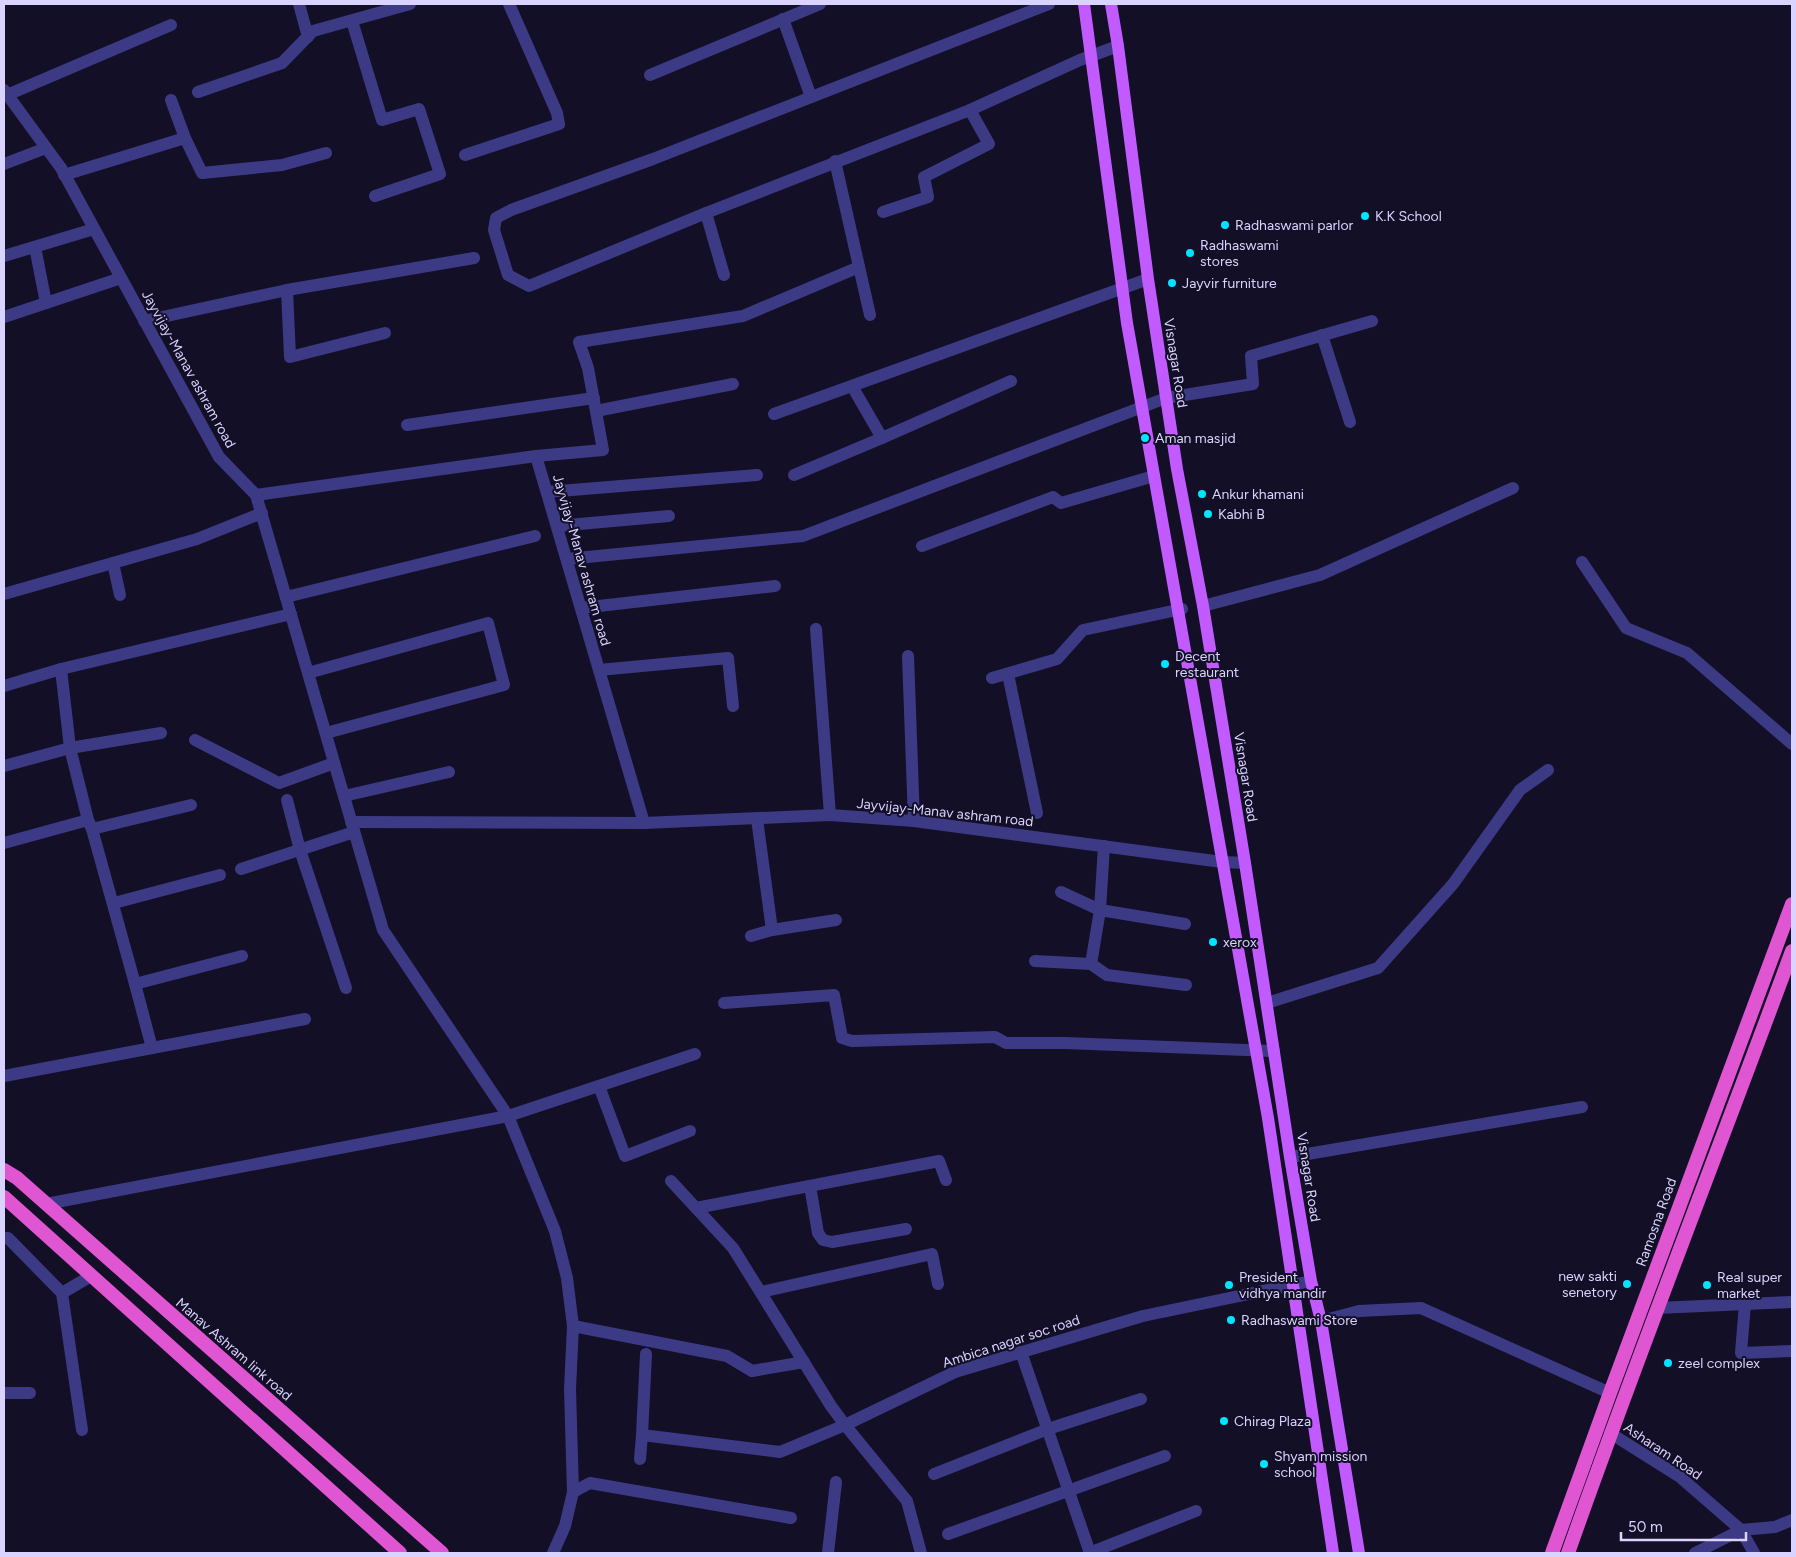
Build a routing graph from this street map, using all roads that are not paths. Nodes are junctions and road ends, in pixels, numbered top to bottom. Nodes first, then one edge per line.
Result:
1 (298, 4) edge
2 (410, 4) edge
3 (508, 4) edge
4 (820, 4) edge
5 (1049, 4) edge
6 (1084, 4) edge
7 (1111, 4) edge
8 (389, 7) edge
9 (783, 19) junction
10 (352, 21) junction
11 (171, 25) dead end
12 (308, 37) junction
13 (1118, 46) junction
14 (1091, 56) junction
15 (650, 75) dead end
16 (5, 92) edge
17 (198, 92) dead end
18 (811, 97) junction
19 (171, 100) dead end
20 (970, 110) junction
21 (185, 138) junction
22 (46, 148) junction
23 (326, 153) dead end
24 (465, 155) dead end
25 (835, 162) junction
26 (4, 164) edge
27 (64, 175) junction
28 (375, 196) dead end
29 (883, 212) dead end
30 (706, 213) junction
31 (94, 229) junction
32 (35, 246) junction
33 (4, 256) edge
34 (474, 258) dead end
35 (859, 267) junction
36 (724, 275) dead end
37 (121, 278) junction
38 (1148, 279) junction
39 (1122, 288) junction
40 (287, 290) junction
41 (46, 303) junction
42 (870, 315) dead end
43 (4, 317) edge
44 (144, 321) junction
45 (1372, 321) dead end
46 (385, 333) dead end
47 (1322, 335) junction
48 (1011, 381) dead end
49 (733, 384) dead end
50 (852, 386) junction
51 (1166, 398) junction
52 (595, 405) junction
53 (1142, 407) junction
54 (774, 414) dead end
55 (1350, 422) dead end
56 (407, 425) dead end
57 (882, 438) junction
58 (536, 456) junction
59 (794, 475) dead end
60 (757, 476) dead end
61 (1154, 476) junction
62 (1513, 488) dead end
63 (547, 492) junction
64 (256, 495) junction
65 (262, 514) junction
66 (670, 516) dead end
67 (557, 526) junction
68 (535, 536) dead end
69 (922, 546) dead end
70 (566, 559) junction
71 (1582, 562) dead end
72 (113, 563) junction
73 (774, 586) dead end
74 (4, 594) edge
75 (120, 595) dead end
76 (286, 597) junction
77 (1203, 606) junction
78 (581, 608) junction
79 (1179, 609) junction
80 (291, 614) junction
81 (816, 629) dead end
82 (908, 656) dead end
83 (61, 669) junction
84 (599, 670) junction
85 (308, 673) junction
86 (1008, 674) junction
87 (992, 678) dead end
88 (4, 686) edge
89 (732, 706) dead end
90 (161, 733) dead end
91 (326, 733) junction
92 (195, 740) dead end
93 (1792, 744) edge
94 (70, 748) junction
95 (334, 763) junction
96 (4, 766) edge
97 (1548, 770) dead end
98 (449, 772) dead end
99 (344, 796) junction
100 (287, 800) dead end
101 (191, 805) dead end
102 (1037, 813) dead end
103 (830, 815) junction
104 (757, 819) junction
105 (914, 821) junction
106 (644, 823) junction
107 (90, 825) junction
108 (353, 827) junction
109 (4, 843) edge
110 (1104, 846) junction
111 (300, 850) junction
112 (1222, 862) junction
113 (1246, 863) junction
114 (241, 868) dead end
115 (220, 875) dead end
116 (1061, 892) dead end
117 (114, 903) junction
118 (1792, 904) edge
119 (1100, 910) junction
120 (836, 920) dead end
121 (1185, 924) dead end
122 (772, 930) junction
123 (751, 936) dead end
124 (1792, 951) edge
125 (242, 956) dead end
126 (1035, 961) dead end
127 (1091, 964) junction
128 (135, 984) junction
129 (1186, 985) dead end
130 (346, 988) dead end
131 (724, 1003) dead end
132 (1267, 1003) junction
133 (305, 1019) dead end
134 (152, 1048) junction
135 (1256, 1050) junction
136 (1274, 1051) junction
137 (696, 1054) dead end
138 (4, 1076) edge
139 (599, 1086) junction
140 (1582, 1107) dead end
141 (508, 1116) junction
142 (690, 1131) dead end
143 (1290, 1157) junction
144 (4, 1170) edge
145 (946, 1180) dead end
146 (671, 1181) dead end
147 (810, 1186) junction
148 (4, 1197) edge
149 (46, 1204) junction
150 (696, 1208) junction
151 (906, 1229) dead end
152 (4, 1238) edge
153 (91, 1276) junction
154 (1311, 1281) junction
155 (938, 1284) dead end
156 (1292, 1284) junction
157 (761, 1292) junction
158 (62, 1293) junction
159 (1792, 1302) edge
160 (1745, 1304) junction
161 (1657, 1308) junction
162 (1322, 1321) junction
163 (573, 1326) junction
164 (1792, 1350) edge
165 (1022, 1352) junction
166 (646, 1354) dead end
167 (804, 1362) junction
168 (4, 1392) edge
169 (30, 1392) dead end
170 (1610, 1393) junction
171 (1141, 1399) dead end
172 (845, 1424) junction
173 (1048, 1429) junction
174 (82, 1430) dead end
175 (1610, 1433) junction
176 (642, 1435) junction
177 (1165, 1456) dead end
178 (640, 1459) dead end
179 (934, 1474) dead end
180 (836, 1482) dead end
181 (1069, 1491) junction
182 (573, 1492) junction
183 (1196, 1511) dead end
184 (791, 1518) dead end
185 (1792, 1520) edge
186 (1741, 1530) junction
187 (948, 1534) dead end
188 (400, 1553) edge
189 (442, 1553) edge
190 (553, 1553) edge
191 (828, 1553) edge
192 (921, 1553) edge
193 (1090, 1553) edge
194 (1332, 1553) edge
195 (1359, 1553) edge
196 (1552, 1553) edge
197 (1568, 1553) edge
198 (1695, 1553) edge
199 (1754, 1553) edge

1 - 12 street
2 - 8 street
3 - 24 street
4 - 9 street
5 - 18 street
6 - 14 main road
7 - 13 main road, Visnagar Road
8 - 10 street
9 - 15 street
9 - 18 street
10 - 12 street
10 - 28 street
11 - 16 street
12 - 17 street
13 - 14 street
13 - 38 main road, Visnagar Road
14 - 20 street
14 - 39 main road
16 - 22 street, Jayvijay-Manav ashram road
18 - 30 street
19 - 21 street
20 - 25 street
20 - 29 street
21 - 23 street
21 - 27 street
22 - 26 street
22 - 27 street, Jayvijay-Manav ashram road
25 - 30 street
25 - 35 street
27 - 31 street, Jayvijay-Manav ashram road
30 - 36 street
31 - 32 street
31 - 37 street, Jayvijay-Manav ashram road
32 - 33 street
32 - 41 street
34 - 40 street
35 - 42 street
35 - 52 street
37 - 41 street
37 - 44 street, Jayvijay-Manav ashram road
38 - 39 street
38 - 51 main road, Visnagar Road
39 - 50 street
39 - 53 main road
40 - 44 street
40 - 46 street
41 - 43 street
44 - 64 street, Jayvijay-Manav ashram road
45 - 47 street
47 - 51 street
47 - 55 street
48 - 57 street
49 - 52 street
50 - 54 street
50 - 57 street
51 - 53 street
51 - 77 main road, Visnagar Road
52 - 56 street
52 - 58 street
53 - 61 main road
53 - 70 street
57 - 59 street
58 - 63 street, Jayvijay-Manav ashram road
58 - 64 street
60 - 63 street
61 - 69 street
61 - 79 main road
62 - 77 street
63 - 67 street, Jayvijay-Manav ashram road
64 - 65 street
65 - 72 street
65 - 76 street
66 - 67 street
67 - 70 street, Jayvijay-Manav ashram road
68 - 76 street
70 - 78 street, Jayvijay-Manav ashram road
71 - 93 street
72 - 74 street
72 - 75 street
73 - 78 street
76 - 80 street
77 - 113 main road, Visnagar Road
78 - 84 street, Jayvijay-Manav ashram road
79 - 86 street
79 - 112 main road
80 - 83 street
80 - 85 street
81 - 103 street
82 - 105 street
83 - 88 street
83 - 94 street
84 - 89 street
84 - 106 street, Jayvijay-Manav ashram road
85 - 91 street
85 - 91 street
86 - 87 street
86 - 102 street
90 - 94 street
91 - 95 street
92 - 95 street
94 - 96 street
94 - 107 street
95 - 99 street
97 - 132 street
98 - 99 street
99 - 108 street
100 - 111 street
101 - 107 street
103 - 104 street, Jayvijay-Manav ashram road
103 - 105 street, Jayvijay-Manav ashram road
104 - 106 street, Jayvijay-Manav ashram road
104 - 122 street
105 - 110 street, Jayvijay-Manav ashram road
106 - 108 street
107 - 109 street
107 - 117 street
108 - 111 street
108 - 141 street
110 - 112 street, Jayvijay-Manav ashram road
110 - 119 street
111 - 114 street
111 - 130 street
112 - 113 street, Jayvijay-Manav ashram road
112 - 135 main road
113 - 132 main road, Visnagar Road
115 - 117 street
116 - 119 street
117 - 128 street
118 - 170 highway, Ramosna Road
119 - 121 street
119 - 127 street
120 - 122 street
122 - 123 street
124 - 161 highway
125 - 128 street
126 - 127 street
127 - 129 street
128 - 134 street
131 - 135 street
132 - 136 main road, Visnagar Road
133 - 134 street
134 - 138 street
135 - 136 street
135 - 156 main road
136 - 143 main road, Visnagar Road
137 - 139 street
139 - 141 street
139 - 142 street
140 - 143 street
141 - 149 street
141 - 163 street
143 - 154 main road, Visnagar Road
144 - 149 highway, Manav Ashram link road
145 - 147 street
146 - 150 street
147 - 150 street
147 - 151 street
148 - 153 highway
149 - 189 highway, Manav Ashram link road
150 - 157 street
152 - 158 street
153 - 158 street
153 - 188 highway
154 - 156 street, Ambica nagar soc road
154 - 162 main road, Visnagar Road
155 - 157 street
156 - 165 street, Ambica nagar soc road
156 - 194 main road
157 - 167 street
158 - 174 street
159 - 160 street
160 - 161 street
160 - 164 street
161 - 175 highway
162 - 170 street
162 - 195 main road, Visnagar Road
163 - 167 street
163 - 182 street
165 - 172 street, Ambica nagar soc road
165 - 173 street
166 - 176 street
167 - 172 street
168 - 169 street
170 - 196 highway, Ramosna Road
171 - 173 street
172 - 176 street, Ambica nagar soc road
172 - 192 street
173 - 179 street
173 - 181 street
175 - 186 street, Asharam Road
175 - 197 highway
176 - 178 street
177 - 181 street
180 - 191 street
181 - 187 street
181 - 193 street
182 - 184 street
182 - 190 street
183 - 193 street
185 - 186 street
186 - 198 street
186 - 199 street, Asharam Road

